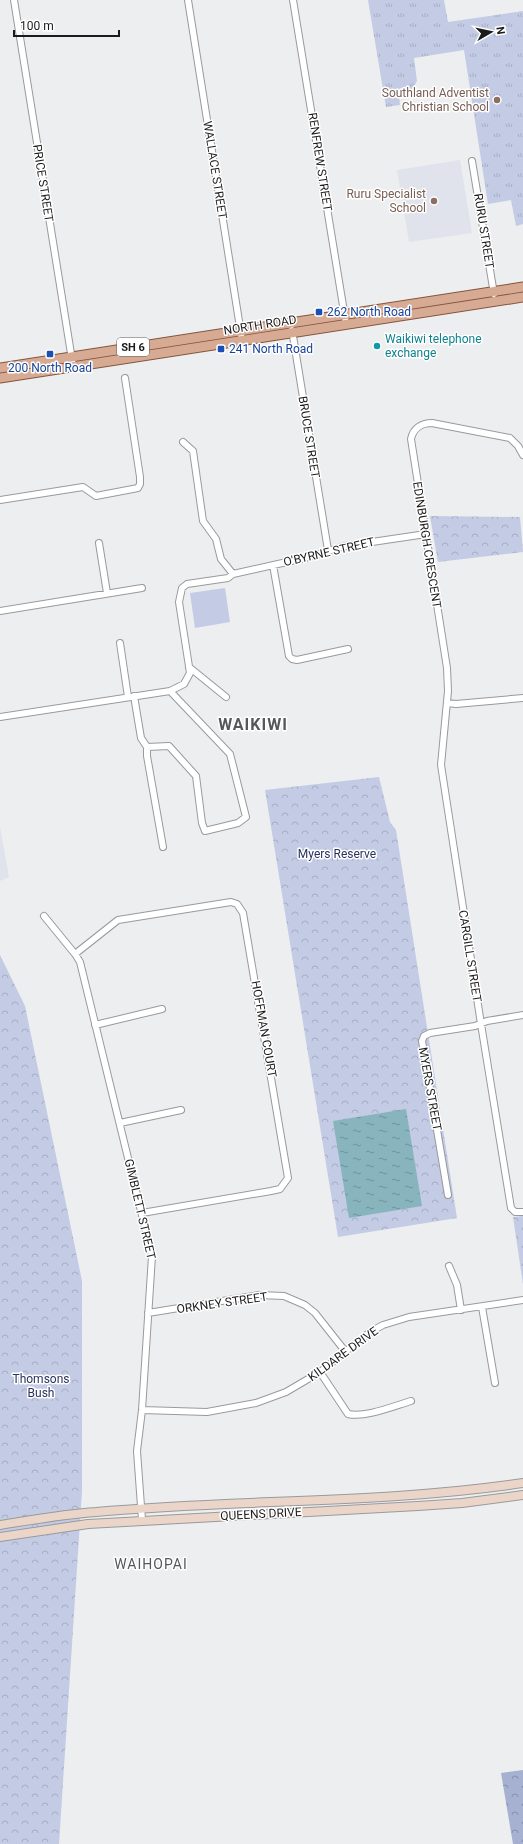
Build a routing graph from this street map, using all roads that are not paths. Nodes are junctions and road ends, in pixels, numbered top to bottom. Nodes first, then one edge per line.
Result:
1 (14, 0) edge
2 (188, 0) edge
3 (293, 0) edge
4 (472, 161) dead end
5 (523, 287) edge
6 (494, 296) junction
7 (523, 297) edge
8 (344, 315) junction
9 (291, 323) junction
10 (346, 324) junction
11 (241, 331) junction
12 (292, 332) junction
13 (242, 340) junction
14 (72, 357) junction
15 (73, 366) junction
16 (0, 368) edge
17 (0, 378) edge
18 (125, 378) dead end
19 (183, 442) dead end
20 (523, 455) edge
21 (0, 500) edge
22 (426, 534) junction
23 (99, 543) dead end
24 (328, 550) junction
25 (273, 565) junction
26 (234, 574) junction
27 (142, 588) dead end
28 (107, 593) junction
29 (0, 611) edge
30 (120, 643) dead end
31 (348, 649) dead end
32 (189, 667) junction
33 (170, 690) junction
34 (131, 697) junction
35 (226, 697) dead end
36 (523, 698) edge
37 (446, 703) junction
38 (0, 717) edge
39 (147, 747) junction
40 (163, 847) dead end
41 (44, 916) dead end
42 (75, 954) junction
43 (162, 1010) dead end
44 (523, 1016) edge
45 (480, 1024) junction
46 (95, 1025) junction
47 (181, 1110) dead end
48 (120, 1123) junction
49 (448, 1195) dead end
50 (523, 1212) edge
51 (142, 1213) junction
52 (449, 1266) dead end
53 (523, 1300) edge
54 (482, 1307) junction
55 (461, 1310) junction
56 (148, 1313) junction
57 (345, 1351) junction
58 (320, 1372) junction
59 (494, 1383) dead end
60 (411, 1401) dead end
61 (142, 1410) junction
62 (523, 1483) edge
63 (481, 1489) junction
64 (523, 1495) edge
65 (483, 1500) junction
66 (141, 1509) junction
67 (142, 1520) junction
68 (0, 1525) edge
69 (0, 1537) edge

1 - 14 street, PRICE STREET
2 - 11 street, WALLACE STREET
3 - 8 street, RENFREW STREET
4 - 6 street, RURU STREET
5 - 6 main road, NORTH ROAD / SH 6
6 - 7 main road, NORTH ROAD / SH 6
6 - 8 main road, NORTH ROAD / SH 6
6 - 10 main road, NORTH ROAD / SH 6
8 - 9 main road, NORTH ROAD / SH 6
8 - 10 street, RENFREW STREET
9 - 11 main road, NORTH ROAD / SH 6
9 - 12 street, BRUCE STREET
10 - 12 main road, NORTH ROAD / SH 6
11 - 13 street, WALLACE STREET
11 - 14 main road, NORTH ROAD / SH 6
12 - 13 main road, NORTH ROAD / SH 6
12 - 24 street, BRUCE STREET
13 - 15 main road, NORTH ROAD / SH 6
14 - 15 street, PRICE STREET
14 - 16 main road, NORTH ROAD / SH 6
15 - 17 main road, NORTH ROAD / SH 6
18 - 21 street
19 - 26 street
20 - 22 street, EDINBURGH CRESCENT
22 - 24 street, O'BYRNE STREET
22 - 37 street, EDINBURGH CRESCENT
23 - 28 street
24 - 25 street, O'BYRNE STREET
25 - 26 street, O'BYRNE STREET
25 - 31 street
26 - 32 street, O'BYRNE STREET
27 - 28 street
28 - 29 street
30 - 34 street
32 - 33 street
32 - 35 street
33 - 34 street
33 - 39 street
34 - 38 street
34 - 39 street
36 - 37 street
37 - 45 street, CARGILL STREET
39 - 40 street
41 - 42 street, GIMBLETT STREET
42 - 46 street, GIMBLETT STREET
42 - 51 street, HOFFMAN COURT
43 - 46 street
44 - 45 street, MYERS STREET
45 - 49 street, MYERS STREET
45 - 50 street, CARGILL STREET
46 - 48 street, GIMBLETT STREET
47 - 48 street
48 - 51 street, GIMBLETT STREET
51 - 56 street, GIMBLETT STREET
52 - 55 street
53 - 54 street, KILDARE DRIVE
54 - 55 street, KILDARE DRIVE
54 - 59 street
55 - 57 street, KILDARE DRIVE
56 - 57 street, ORKNEY STREET
56 - 61 street, GIMBLETT STREET
57 - 58 street, KILDARE DRIVE
58 - 60 street
58 - 61 street, KILDARE DRIVE
61 - 66 street, GIMBLETT STREET
62 - 63 main road, QUEENS DRIVE
63 - 65 main road
63 - 66 main road, QUEENS DRIVE
64 - 65 main road, QUEENS DRIVE
65 - 67 main road, QUEENS DRIVE
66 - 67 street, GIMBLETT STREET
66 - 68 main road, QUEENS DRIVE
67 - 69 main road, QUEENS DRIVE

